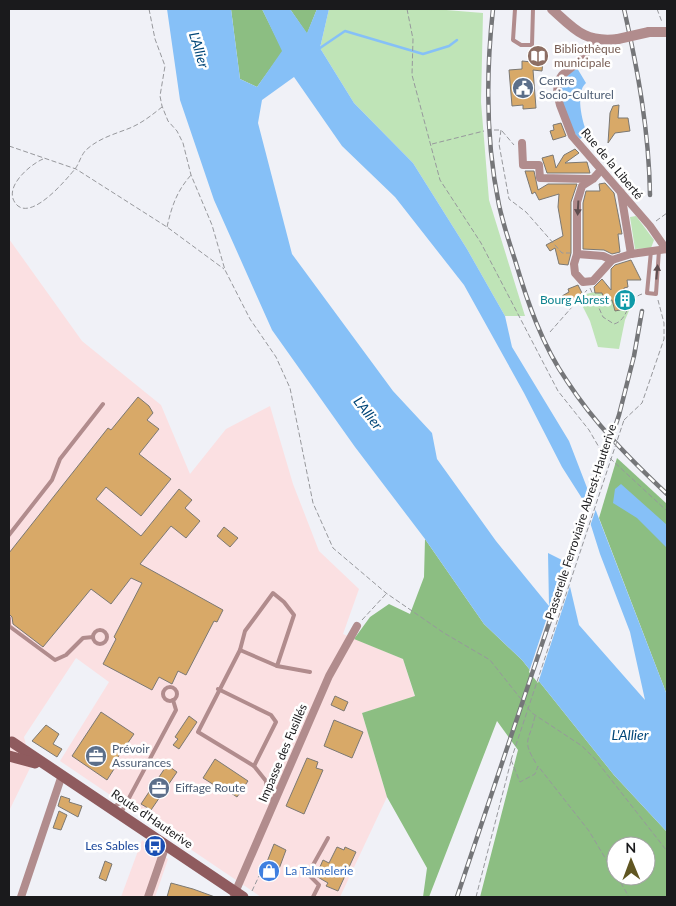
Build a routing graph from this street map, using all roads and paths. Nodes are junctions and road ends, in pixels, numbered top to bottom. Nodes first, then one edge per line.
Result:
1 (149, 9) edge
2 (407, 9) edge
3 (515, 9) edge
4 (533, 9) edge
5 (552, 9) edge
6 (656, 9) edge
7 (667, 32) edge
8 (596, 40) junction
9 (162, 106) junction
10 (494, 130) dead end
11 (501, 130) junction
12 (484, 131) dead end
13 (522, 143) dead end
14 (432, 144) junction
15 (9, 146) edge
16 (523, 155) junction
17 (43, 158) junction
18 (76, 168) junction
19 (602, 170) junction
20 (192, 175) junction
21 (593, 179) junction
22 (622, 193) junction
23 (667, 213) edge
24 (650, 226) junction
25 (167, 227) junction
26 (661, 250) edge
27 (577, 254) junction
28 (631, 254) junction
29 (612, 260) junction
30 (225, 270) junction
31 (589, 285) junction
32 (647, 293) junction
33 (656, 294) junction
34 (550, 332) dead end
35 (103, 404) dead end
36 (667, 511) edge
37 (9, 535) edge
38 (386, 593) junction
39 (9, 618) edge
40 (357, 626) joint
41 (9, 627) edge
42 (93, 637) dead end
43 (240, 650) junction
44 (278, 666) junction
45 (310, 672) dead end
46 (218, 689) junction
47 (173, 700) dead end
48 (535, 716) junction
49 (10, 747) edge
50 (511, 760) junction
51 (254, 766) junction
52 (538, 766) junction
53 (57, 772) junction
54 (126, 800) junction
55 (274, 801) junction
56 (110, 808) junction
57 (120, 815) junction
58 (328, 838) dead end
59 (166, 845) junction
60 (667, 851) edge
61 (606, 859) edge
62 (259, 876) dead end
63 (622, 886) edge
64 (241, 895) edge
65 (21, 897) edge
66 (148, 897) edge
67 (314, 897) edge
68 (476, 897) edge
69 (629, 897) edge

1 - 9 path
2 - 14 path
3 - 4 lane
5 - 8 street
6 - 7 path
7 - 8 street, bridge
8 - 19 street, Rue de la Liberté
9 - 18 path
9 - 20 path
10 - 11 path
11 - 16 path
11 - 27 path
12 - 14 path
13 - 16 street
14 - 36 path
15 - 17 path
16 - 21 street
17 - 18 path
17 - 18 path
18 - 25 path
19 - 21 street
19 - 22 street, Rue de la Liberté
20 - 25 path
20 - 30 path
21 -> 27 street
22 - 24 street, Rue de la Liberté
22 - 28 street
23 - 24 path
24 - 26 street, Rue de la Liberté
25 - 30 path
26 - 28 street
26 - 32 lane
33 -> 26 lane
27 - 29 street
27 - 31 street
28 - 29 street
29 - 31 street
30 - 38 path
31 - 32 path
31 - 34 path
32 - 33 lane
33 - 50 path, Passerelle Ferroviaire Abrest-Hauterive, bridge
35 - 37 lane
38 - 40 path
38 - 48 path
39 - 41 lane
40 - 55 street, Impasse des Fusillés
41 - 42 lane
43 - 44 lane
43 - 44 lane
43 - 46 lane
44 - 45 lane
46 - 51 lane
46 - 51 lane
47 - 54 lane
48 - 52 path
48 - 60 path
49 - 53 main road, Route d'Hauterive
50 - 52 path
50 - 68 path, Passerelle Ferroviaire Abrest-Hauterive
51 - 55 lane
52 - 61 path
53 - 56 main road, Route d'Hauterive
53 - 65 street
54 - 56 lane
54 - 57 lane
55 - 64 street, Impasse des Fusillés
56 - 57 main road, Route d'Hauterive
57 - 59 main road, Route d'Hauterive
58 - 67 lane
59 - 64 main road, Route d'Hauterive
59 - 66 street
62 - 64 path
63 - 69 path

